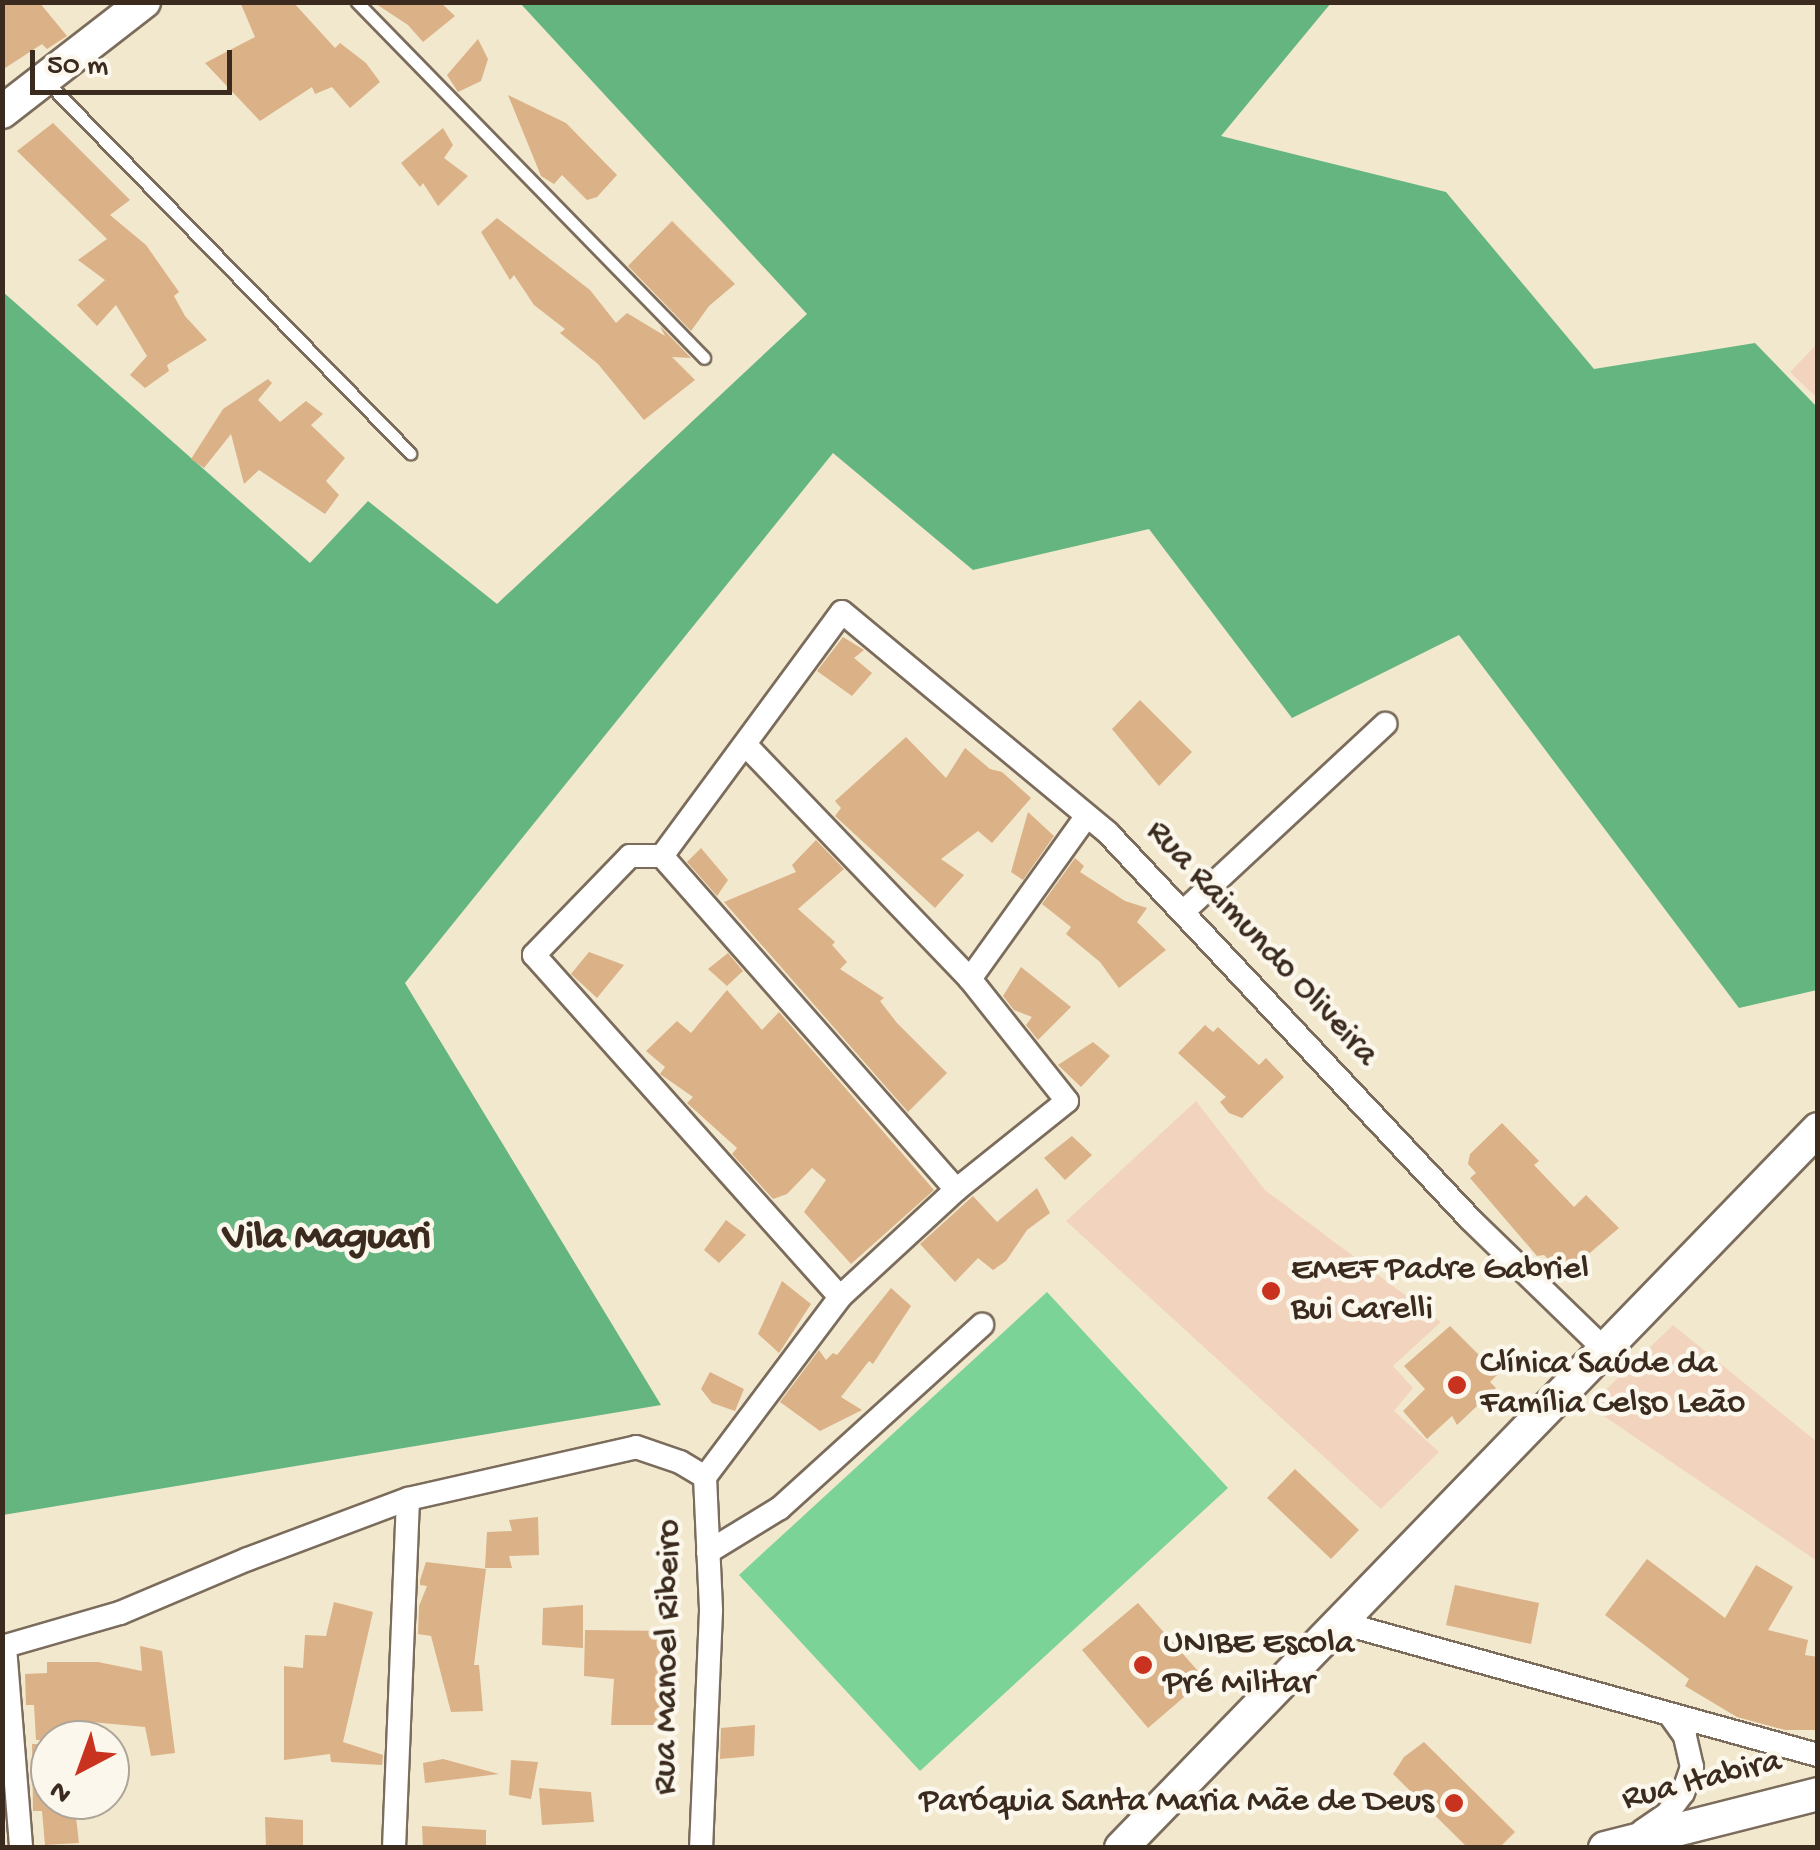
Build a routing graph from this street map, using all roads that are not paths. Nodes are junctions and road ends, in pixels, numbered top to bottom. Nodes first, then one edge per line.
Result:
1 (144, 2) edge
2 (357, 2) edge
3 (46, 80) junction
4 (2, 112) edge
5 (704, 358) dead end
6 (410, 453) dead end
7 (1386, 724) dead end
8 (745, 744) junction
9 (1086, 817) junction
10 (662, 856) junction
11 (1184, 912) junction
12 (970, 980) junction
13 (1818, 1128) edge
14 (956, 1190) junction
15 (840, 1298) junction
16 (982, 1325) dead end
17 (1606, 1351) junction
18 (705, 1477) junction
19 (408, 1500) junction
20 (708, 1552) junction
21 (1338, 1622) junction
22 (4, 1647) edge
23 (1668, 1714) junction
24 (1818, 1755) edge
25 (1818, 1794) edge
26 (1616, 1845) edge
27 (21, 1848) edge
28 (394, 1848) edge
29 (701, 1848) edge
30 (1121, 1848) edge

1 - 3 main road
2 - 5 lane
3 - 4 main road
3 - 6 lane
7 - 11 street
8 - 9 street, Rua Raimundo Oliveira
8 - 10 street
8 - 12 street
9 - 11 street, Rua Raimundo Oliveira
9 - 12 street
10 - 14 street
10 - 15 street
11 - 17 street, Rua Raimundo Oliveira
12 - 14 street
13 - 17 main road
14 - 15 street
15 - 18 street
16 - 20 street
17 - 21 main road
18 - 19 street, Rua Manoel Ribeiro
18 - 20 street, Rua Manoel Ribeiro
19 - 22 street, Rua Manoel Ribeiro
19 - 28 street
20 - 29 street, Rua Manoel Ribeiro
21 - 23 street
21 - 30 main road
22 - 27 street, Rua Manoel Ribeiro
23 - 24 street
23 - 26 street
25 - 26 main road, Rua Itabira

